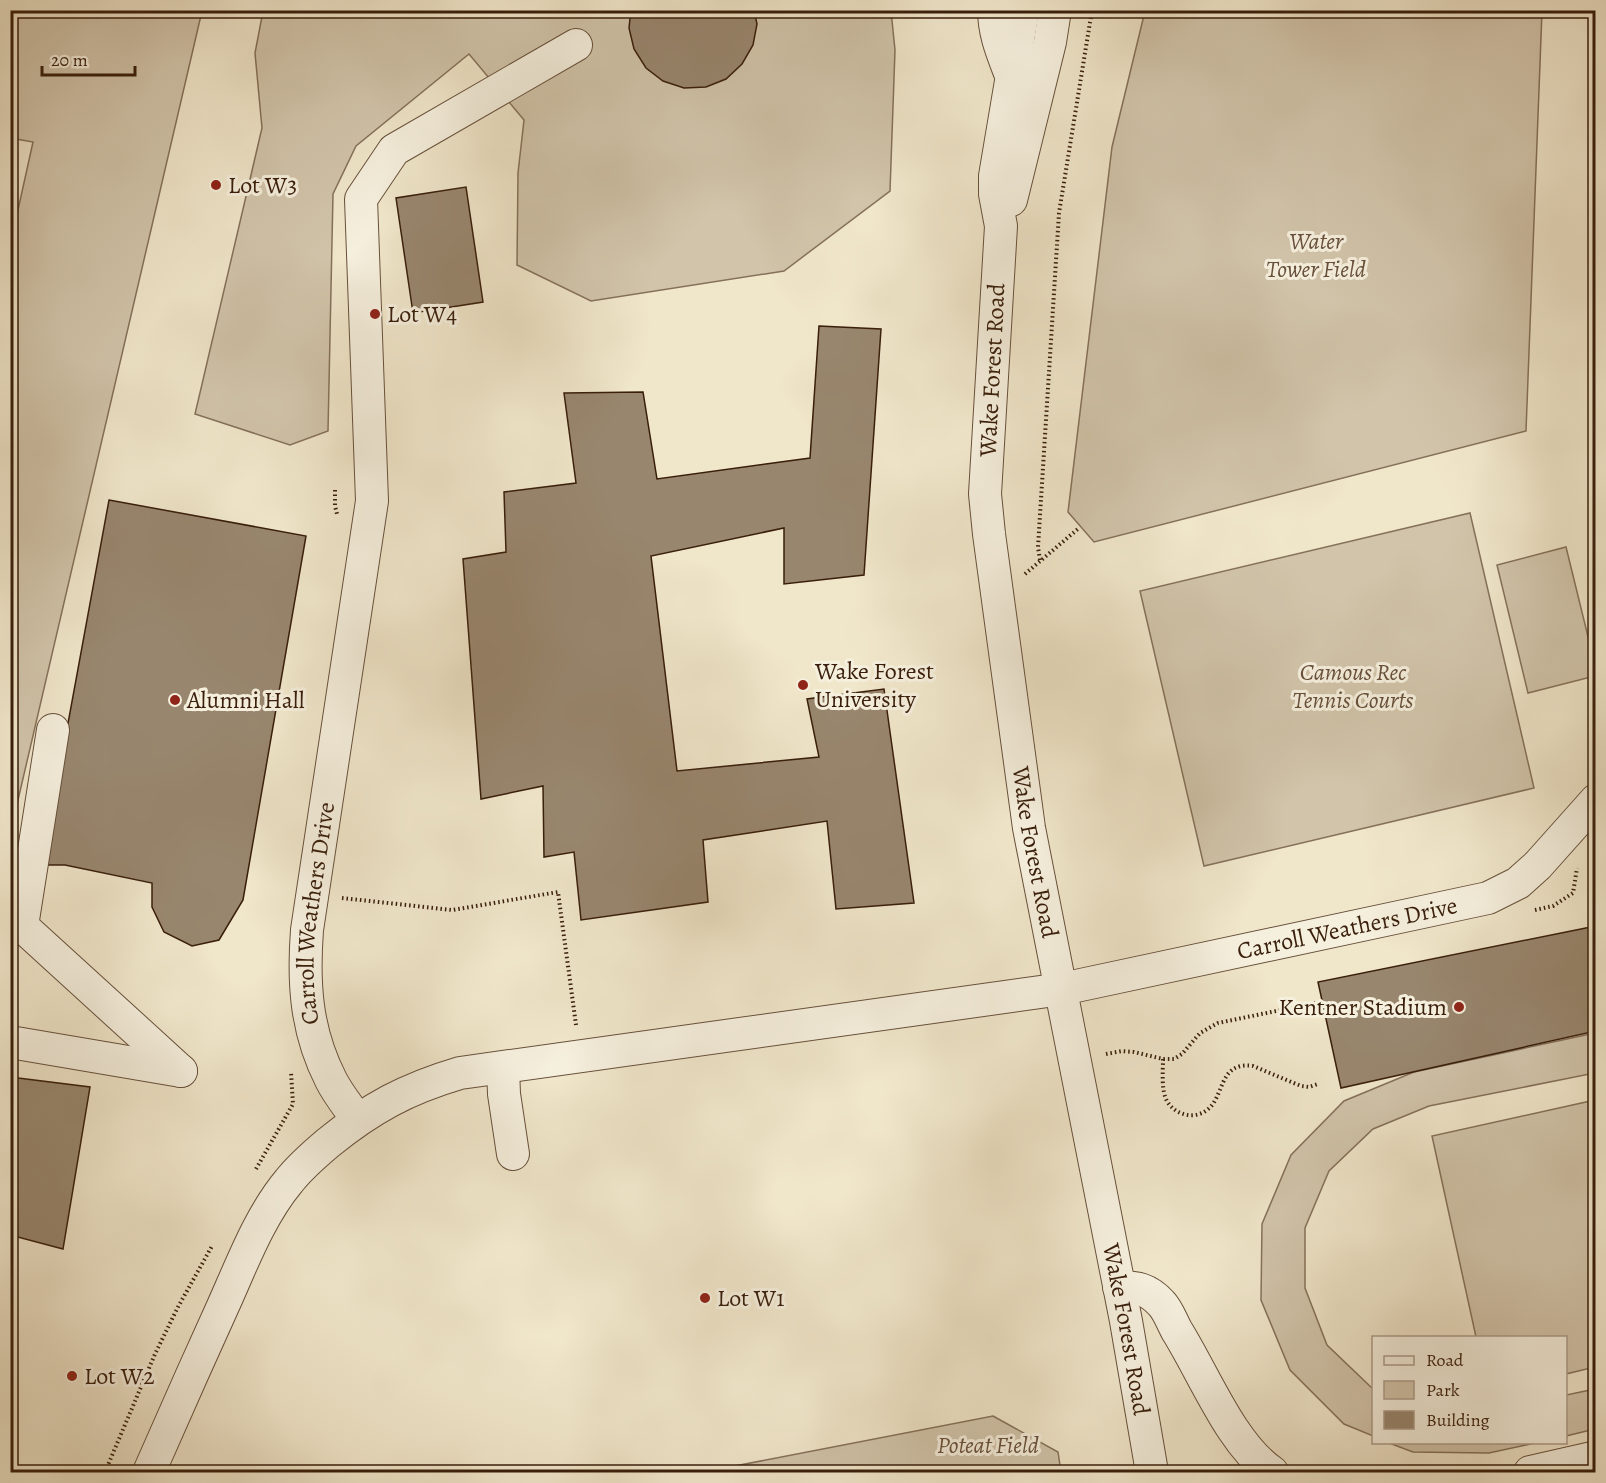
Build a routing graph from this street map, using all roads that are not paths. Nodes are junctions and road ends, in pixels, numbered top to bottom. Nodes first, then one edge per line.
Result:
1 (994, 10) edge
2 (1023, 10) edge
3 (1055, 10) edge
4 (576, 45) dead end
5 (1011, 75) junction
6 (1001, 226) junction
7 (53, 730) dead end
8 (1596, 800) edge
9 (1062, 989) junction
10 (10, 1042) edge
11 (502, 1068) junction
12 (357, 1119) junction
13 (513, 1154) dead end
14 (1119, 1287) junction
15 (1596, 1457) edge
16 (148, 1473) edge
17 (1152, 1473) edge
18 (1272, 1473) edge
19 (1530, 1473) edge

1 - 5 street
2 - 5 street, Wake Forest Road
3 - 6 street, Wake Forest Road
4 - 12 street, Carroll Weathers Drive
5 - 6 street, Wake Forest Road
6 - 9 street, Wake Forest Road
7 - 10 street
8 - 9 street, Carroll Weathers Drive
9 - 11 street, Carroll Weathers Drive
9 - 14 street, Wake Forest Road
11 - 12 street, Carroll Weathers Drive
11 - 13 street
12 - 16 street
14 - 17 street, Wake Forest Road
14 - 18 street
15 - 19 street

